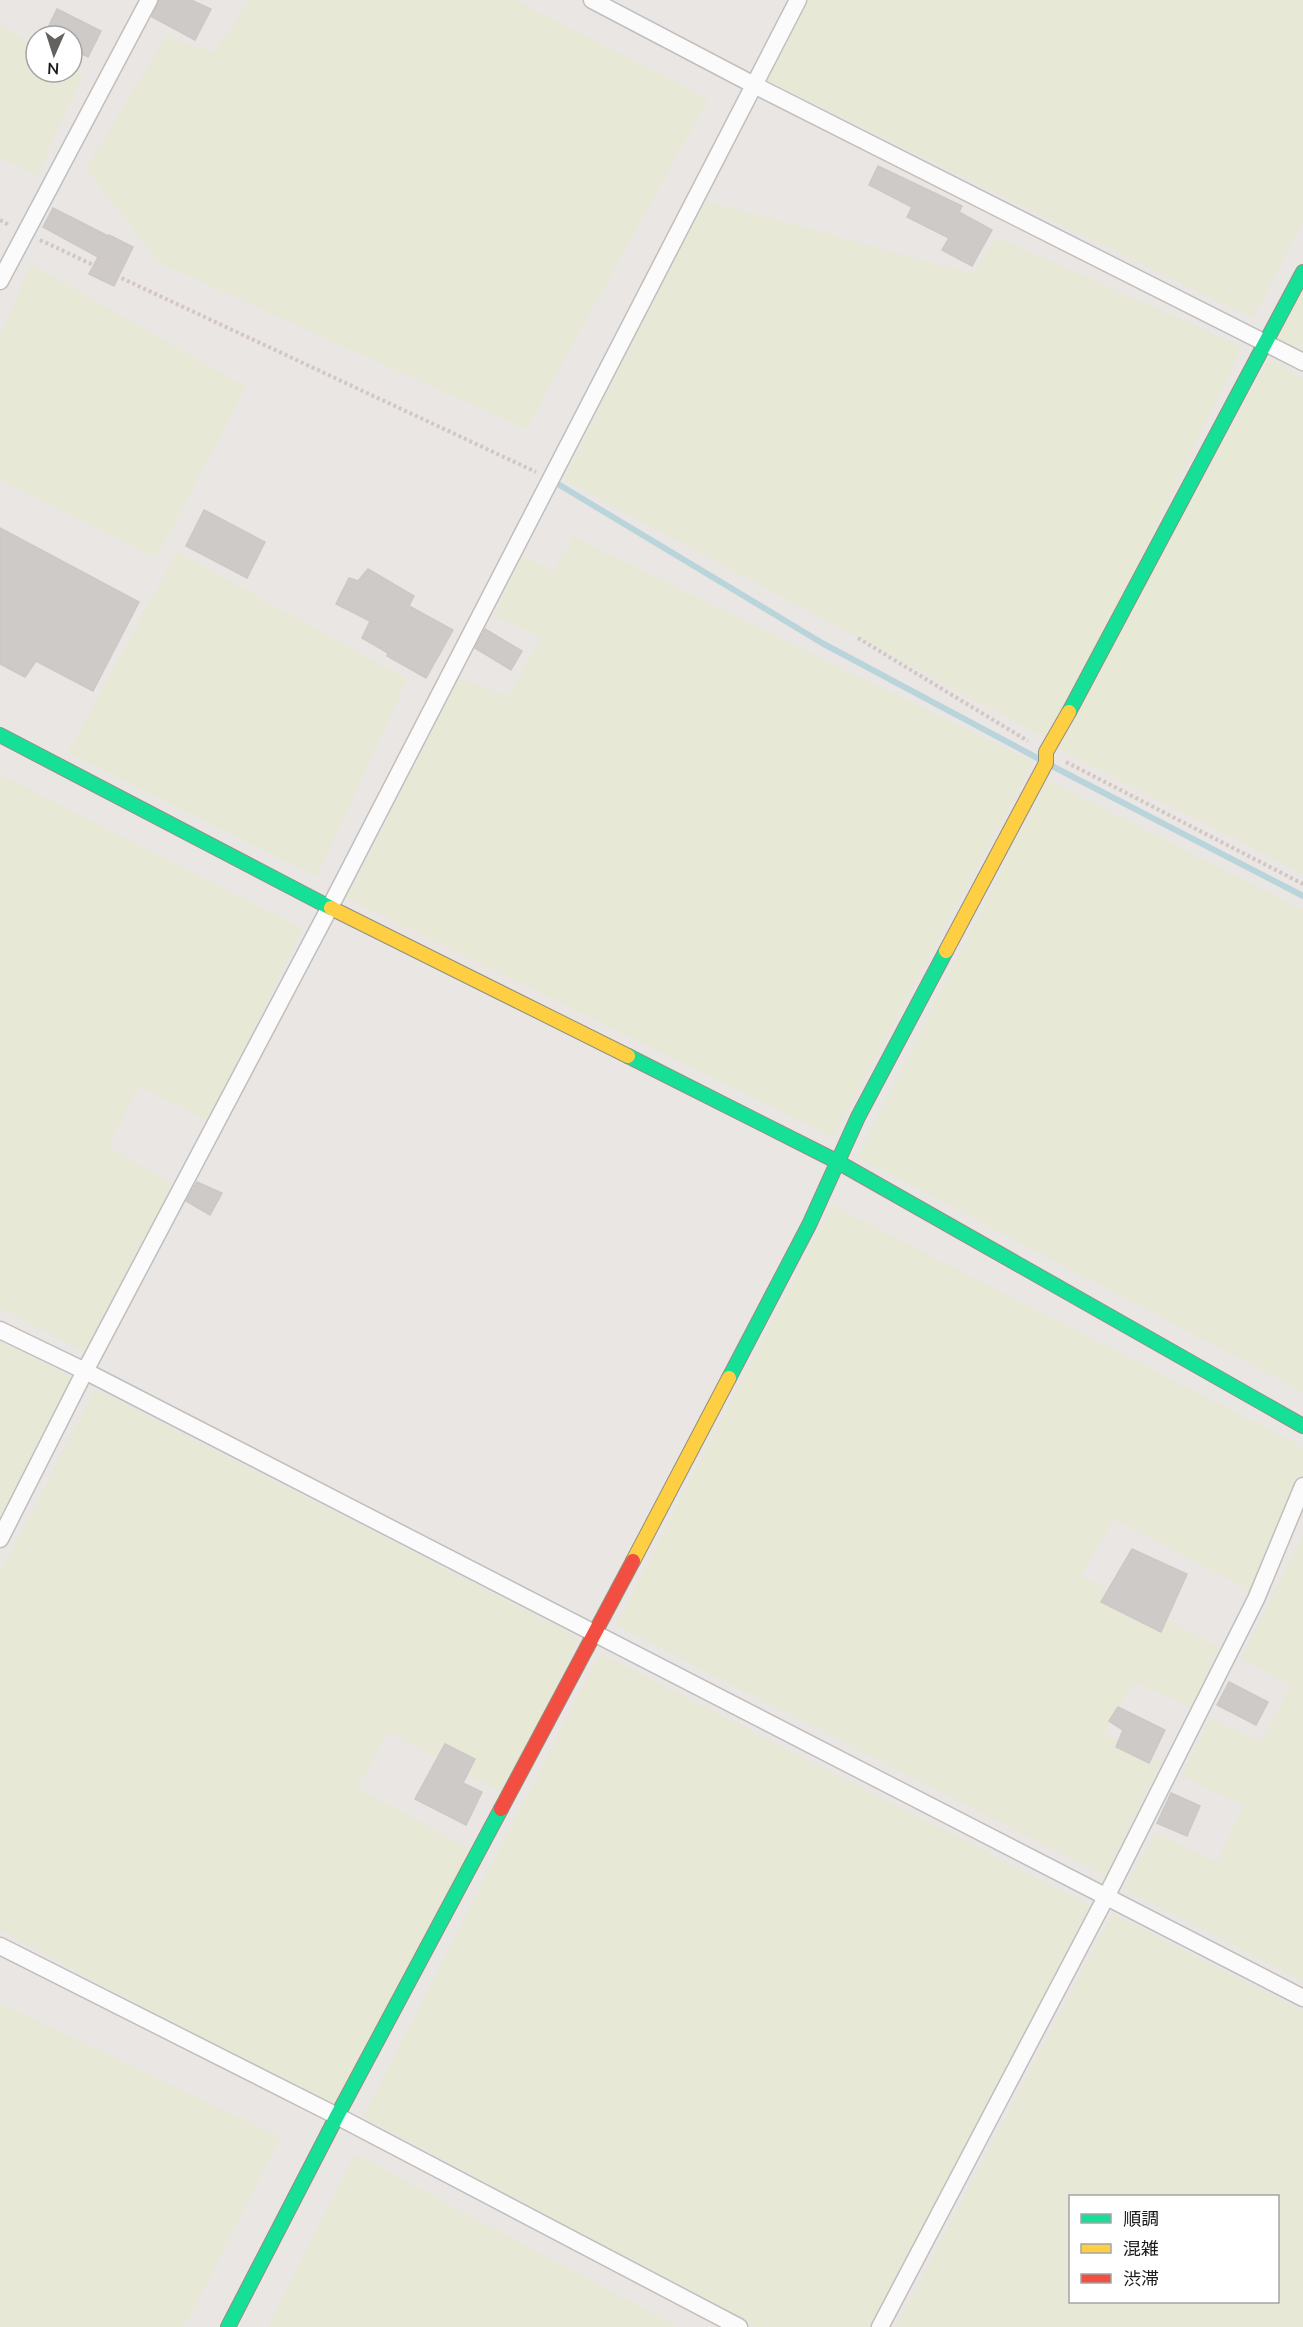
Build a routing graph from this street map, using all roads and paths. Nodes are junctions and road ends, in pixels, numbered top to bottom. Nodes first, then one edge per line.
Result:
1 (149, 0) edge
2 (592, 0) edge
3 (798, 0) edge
4 (754, 85) junction
5 (24, 233) junction
6 (1303, 272) edge
7 (0, 282) edge
8 (1267, 343) junction
9 (1303, 362) edge
10 (550, 479) junction
11 (858, 638) dead end
12 (0, 735) edge
13 (1046, 752) junction
14 (1303, 884) edge
15 (330, 907) junction
16 (836, 1161) junction
17 (0, 1330) edge
18 (86, 1371) junction
19 (1303, 1426) edge
20 (1303, 1486) edge
21 (0, 1539) edge
22 (594, 1635) junction
23 (1106, 1897) junction
24 (0, 1946) edge
25 (1303, 1998) edge
26 (337, 2116) junction
27 (228, 2327) edge
28 (740, 2327) edge
29 (880, 2327) edge

1 - 5 street
2 - 4 street
3 - 4 street
4 - 8 street
4 - 10 street
5 - 7 street
5 - 10 path
6 - 8 street
8 - 9 street
8 - 13 street
10 - 15 street
11 - 13 path
12 - 15 street
13 - 14 path
13 - 16 street
15 - 16 street
15 - 18 street
16 - 19 street
16 - 22 street
17 - 18 street
18 - 21 street
18 - 22 street
20 - 23 street
22 - 23 street
22 - 26 street
23 - 25 street
23 - 29 street
24 - 26 street
26 - 27 street
26 - 28 street

